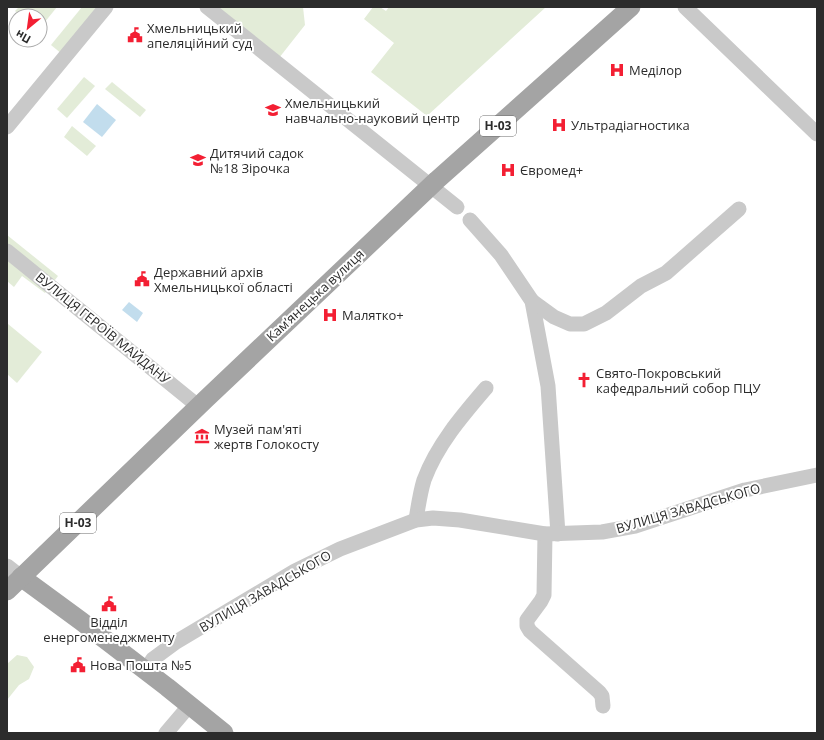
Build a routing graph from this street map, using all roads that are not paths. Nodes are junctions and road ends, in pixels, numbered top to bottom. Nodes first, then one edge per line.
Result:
1 (106, 7) edge
2 (206, 7) edge
3 (632, 7) edge
4 (685, 7) edge
5 (7, 127) edge
6 (817, 134) edge
7 (430, 186) junction
8 (457, 207) dead end
9 (739, 209) dead end
10 (470, 220) dead end
11 (7, 251) edge
12 (532, 301) junction
13 (486, 388) dead end
14 (198, 406) junction
15 (817, 475) edge
16 (416, 520) junction
17 (552, 534) junction
18 (14, 572) edge
19 (7, 591) edge
20 (145, 671) junction
21 (189, 706) junction
22 (603, 706) dead end
23 (166, 733) edge
24 (224, 733) edge

1 - 5 street
2 - 7 street
3 - 7 main road, Камʼянецька вулиця / Н-03
4 - 6 street
7 - 8 street
7 - 14 main road, Камʼянецька вулиця / Н-03
9 - 12 street
10 - 12 street
11 - 14 street, ВУЛИЦЯ ГЕРОЇВ МАЙДАНУ
12 - 17 street
13 - 16 street
14 - 18 main road, Камʼянецька вулиця / Н-03
15 - 17 street, ВУЛИЦЯ ЗАВАДСЬКОГО
16 - 17 street, ВУЛИЦЯ ЗАВАДСЬКОГО
16 - 20 street, ВУЛИЦЯ ЗАВАДСЬКОГО
17 - 22 street
18 - 19 main road, Камʼянецька вулиця / Н-03
18 - 20 main road
20 - 21 main road
21 - 23 street
21 - 24 main road

